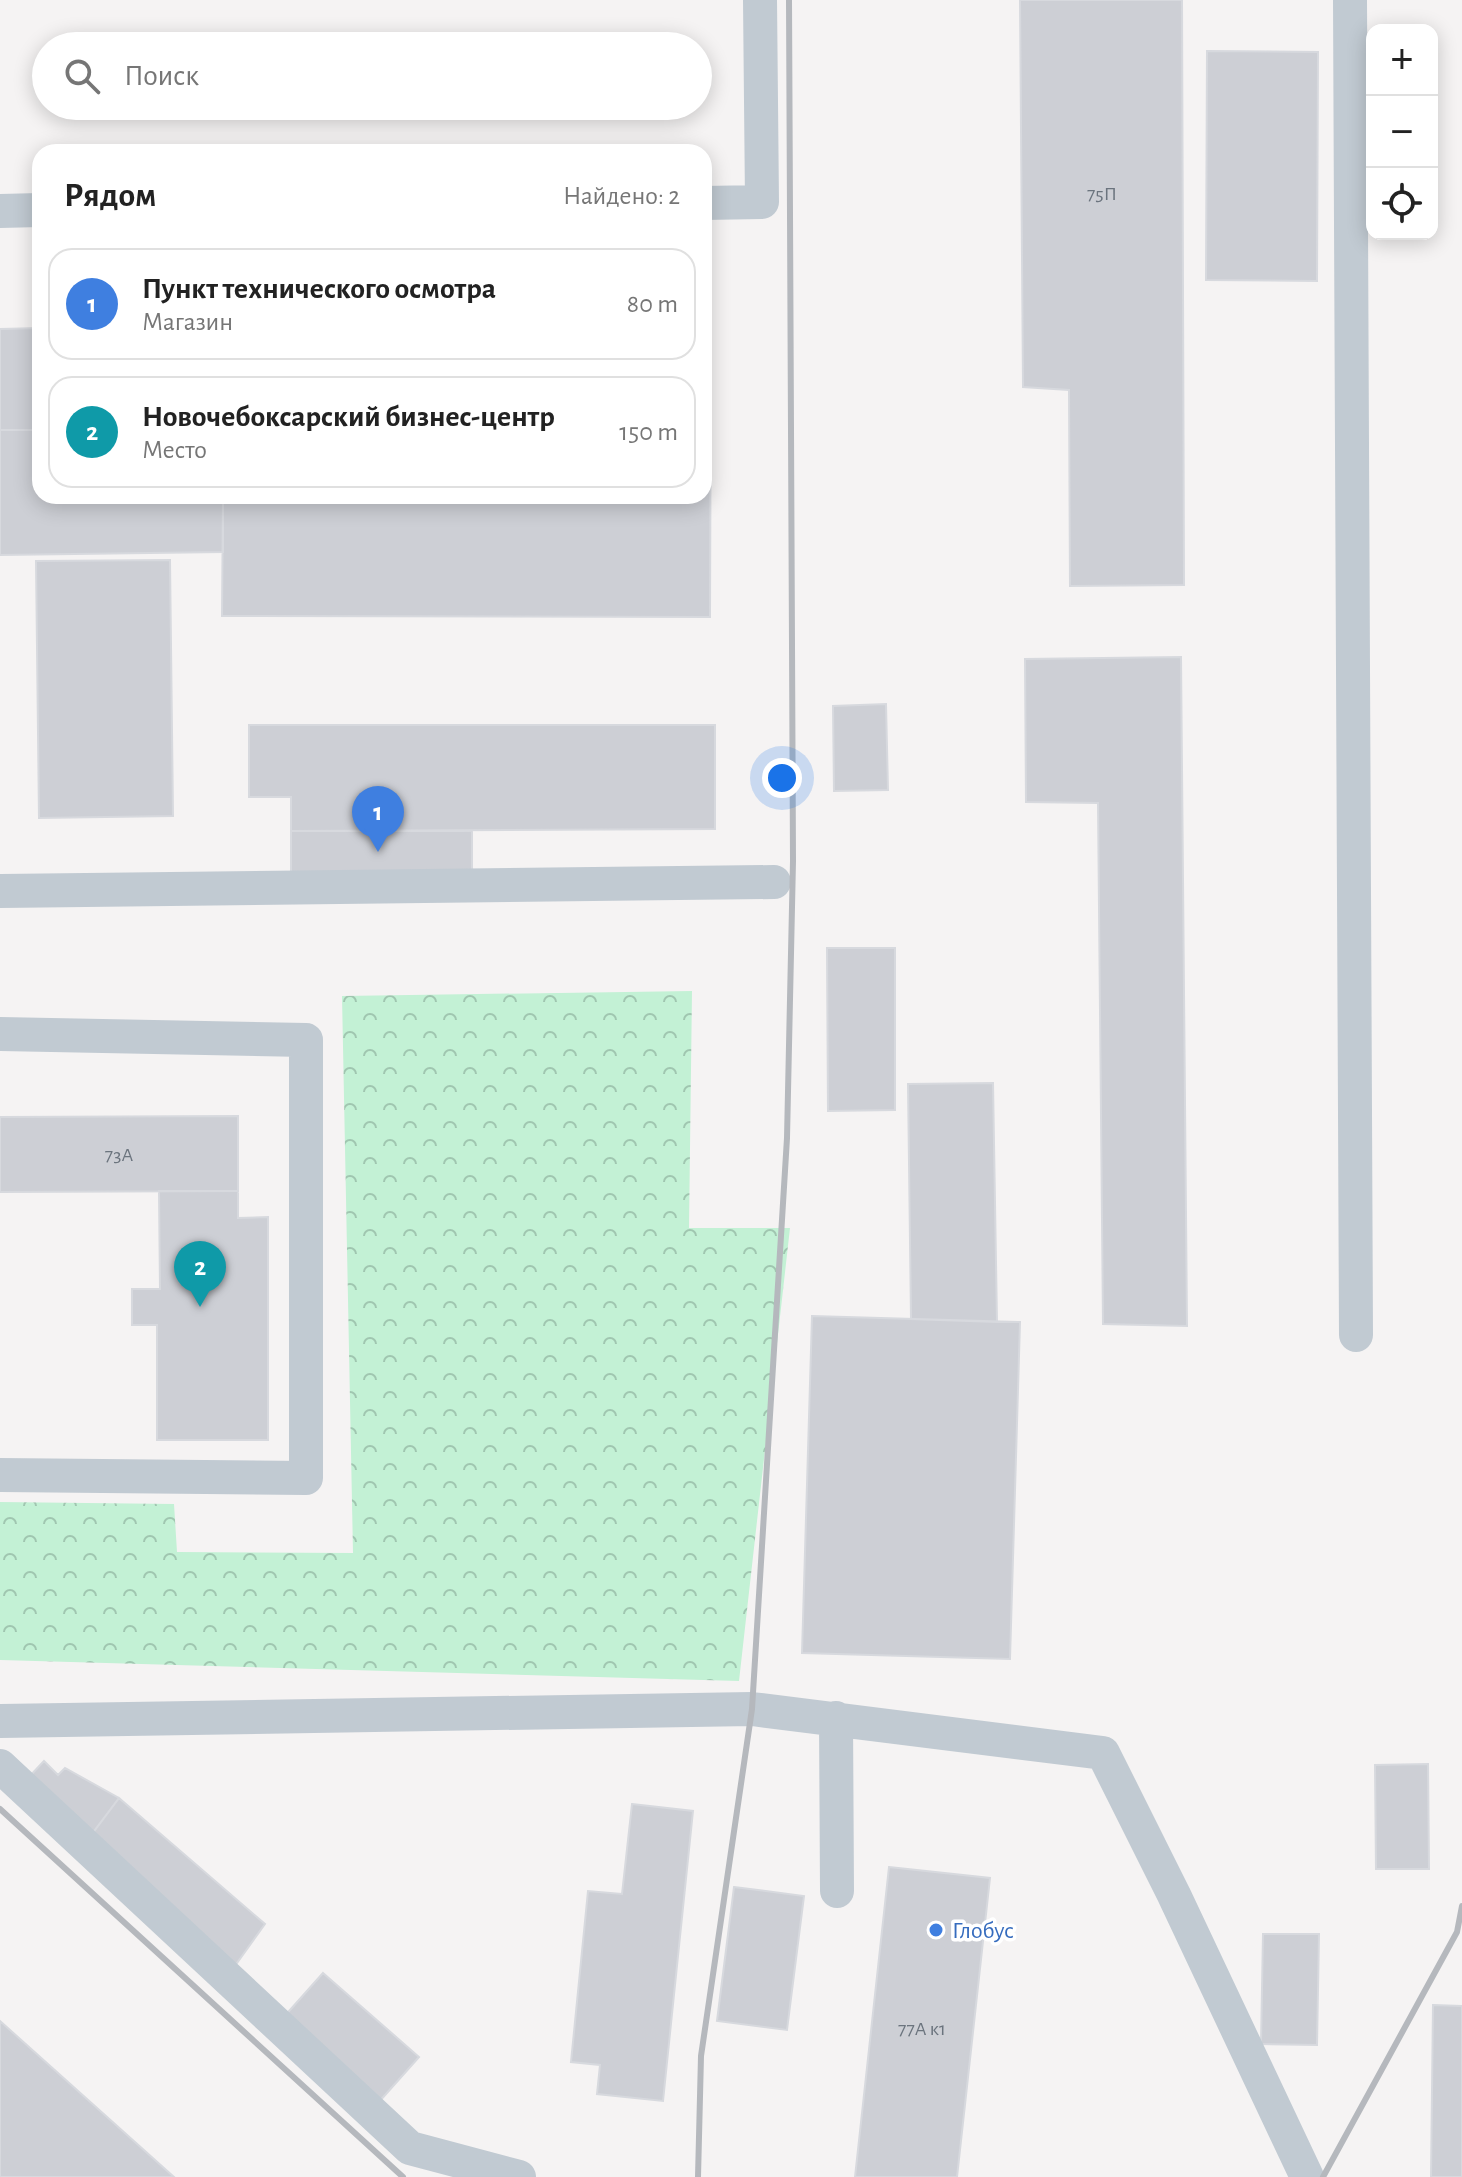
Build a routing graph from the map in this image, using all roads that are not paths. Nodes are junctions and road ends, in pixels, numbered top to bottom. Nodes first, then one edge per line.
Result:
1 (760, 0) edge
2 (1350, 0) edge
3 (712, 203) edge
4 (32, 210) edge
5 (0, 211) edge
6 (774, 882) dead end
7 (0, 891) edge
8 (0, 1034) edge
9 (1356, 1335) dead end
10 (0, 1475) edge
11 (836, 1718) junction
12 (0, 1721) edge
13 (0, 1766) edge
14 (837, 1891) dead end
15 (519, 2177) edge
16 (1307, 2177) edge

1 - 3 lane
2 - 9 lane
4 - 5 lane
6 - 7 lane
8 - 10 lane
11 - 12 lane
11 - 14 lane
11 - 16 lane
13 - 15 lane

